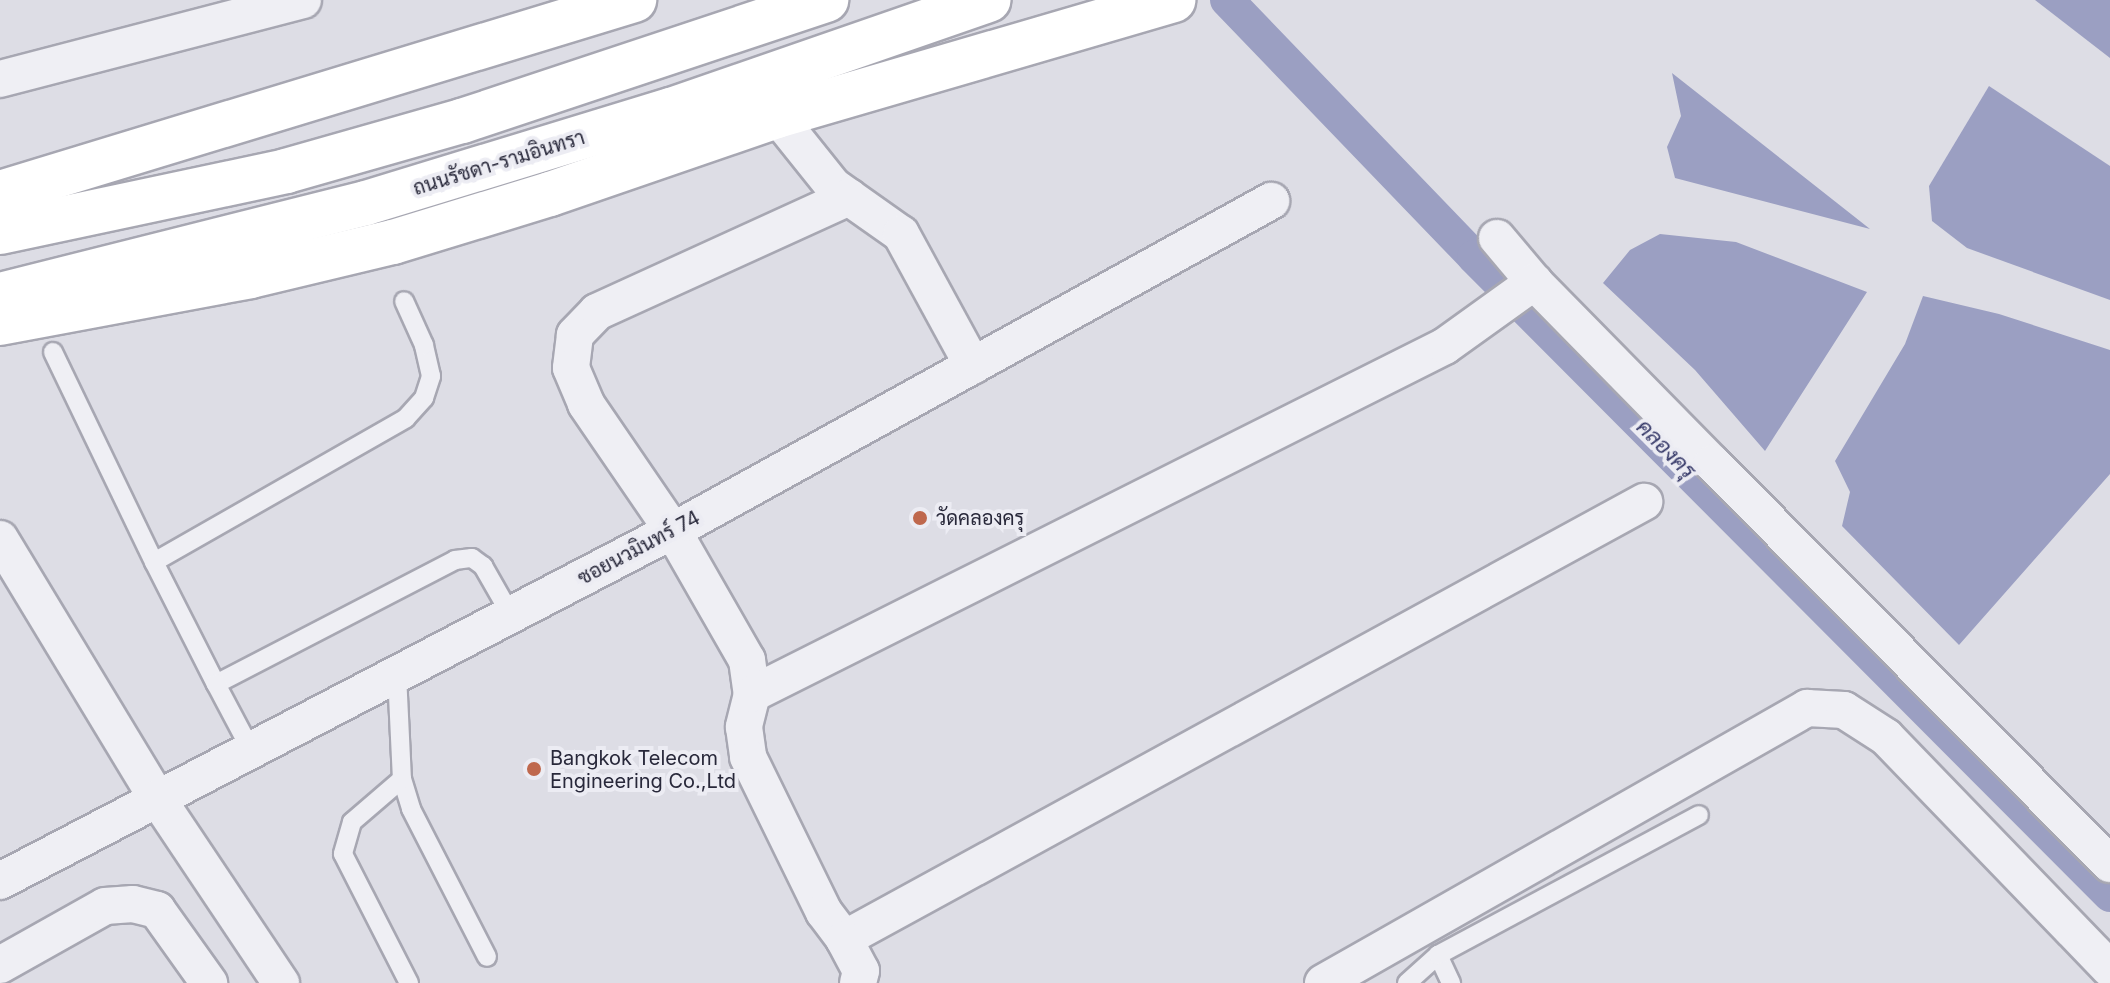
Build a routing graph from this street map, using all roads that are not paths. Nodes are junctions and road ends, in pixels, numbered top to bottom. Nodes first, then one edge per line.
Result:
1 (303, 0) edge
2 (634, 0) edge
3 (989, 0) edge
4 (1173, 0) edge
5 (823, 1) edge
6 (0, 79) edge
7 (777, 116) junction
8 (0, 193) edge
9 (849, 197) junction
10 (1271, 201) dead end
11 (0, 232) edge
12 (1497, 238) dead end
13 (1530, 284) junction
14 (0, 295) edge
15 (404, 301) dead end
16 (0, 323) edge
17 (53, 352) dead end
18 (973, 366) junction
19 (1644, 502) dead end
20 (673, 531) junction
21 (0, 539) edge
22 (154, 562) junction
23 (511, 615) junction
24 (397, 674) junction
25 (216, 684) junction
26 (752, 694) junction
27 (251, 750) junction
28 (402, 779) junction
29 (157, 798) junction
30 (1699, 815) dead end
31 (2110, 864) edge
32 (0, 881) edge
33 (844, 939) junction
34 (1438, 955) junction
35 (487, 957) dead end
36 (0, 965) edge
37 (2110, 969) edge
38 (209, 983) edge
39 (281, 983) edge
40 (409, 983) edge
41 (858, 983) edge
42 (1323, 983) edge
43 (1407, 983) edge
44 (1451, 983) edge

1 - 6 street
2 - 8 main road
3 - 14 main road, ถนนรัชดา-รามอินทรา
4 - 7 main road
5 - 11 main road
7 - 9 street
7 - 16 main road
9 - 18 street
9 - 20 street
10 - 18 street, ซอยนวมินทร์ 74
12 - 13 street
13 - 26 street
13 - 31 street
15 - 22 lane
17 - 22 lane
18 - 20 street, ซอยนวมินทร์ 74
19 - 33 street
20 - 23 street, ซอยนวมินทร์ 74
20 - 26 street
21 - 29 street
22 - 25 lane
23 - 24 street, ซอยนวมินทร์ 74
23 - 25 lane
24 - 27 street, ซอยนวมินทร์ 74
24 - 28 lane
25 - 27 lane
26 - 33 street
27 - 29 street, ซอยนวมินทร์ 74
28 - 35 lane
28 - 40 lane
29 - 32 street, ซอยนวมินทร์ 74
29 - 39 street
30 - 34 lane
33 - 41 street
34 - 43 lane
34 - 44 lane
36 - 38 street
37 - 42 street

